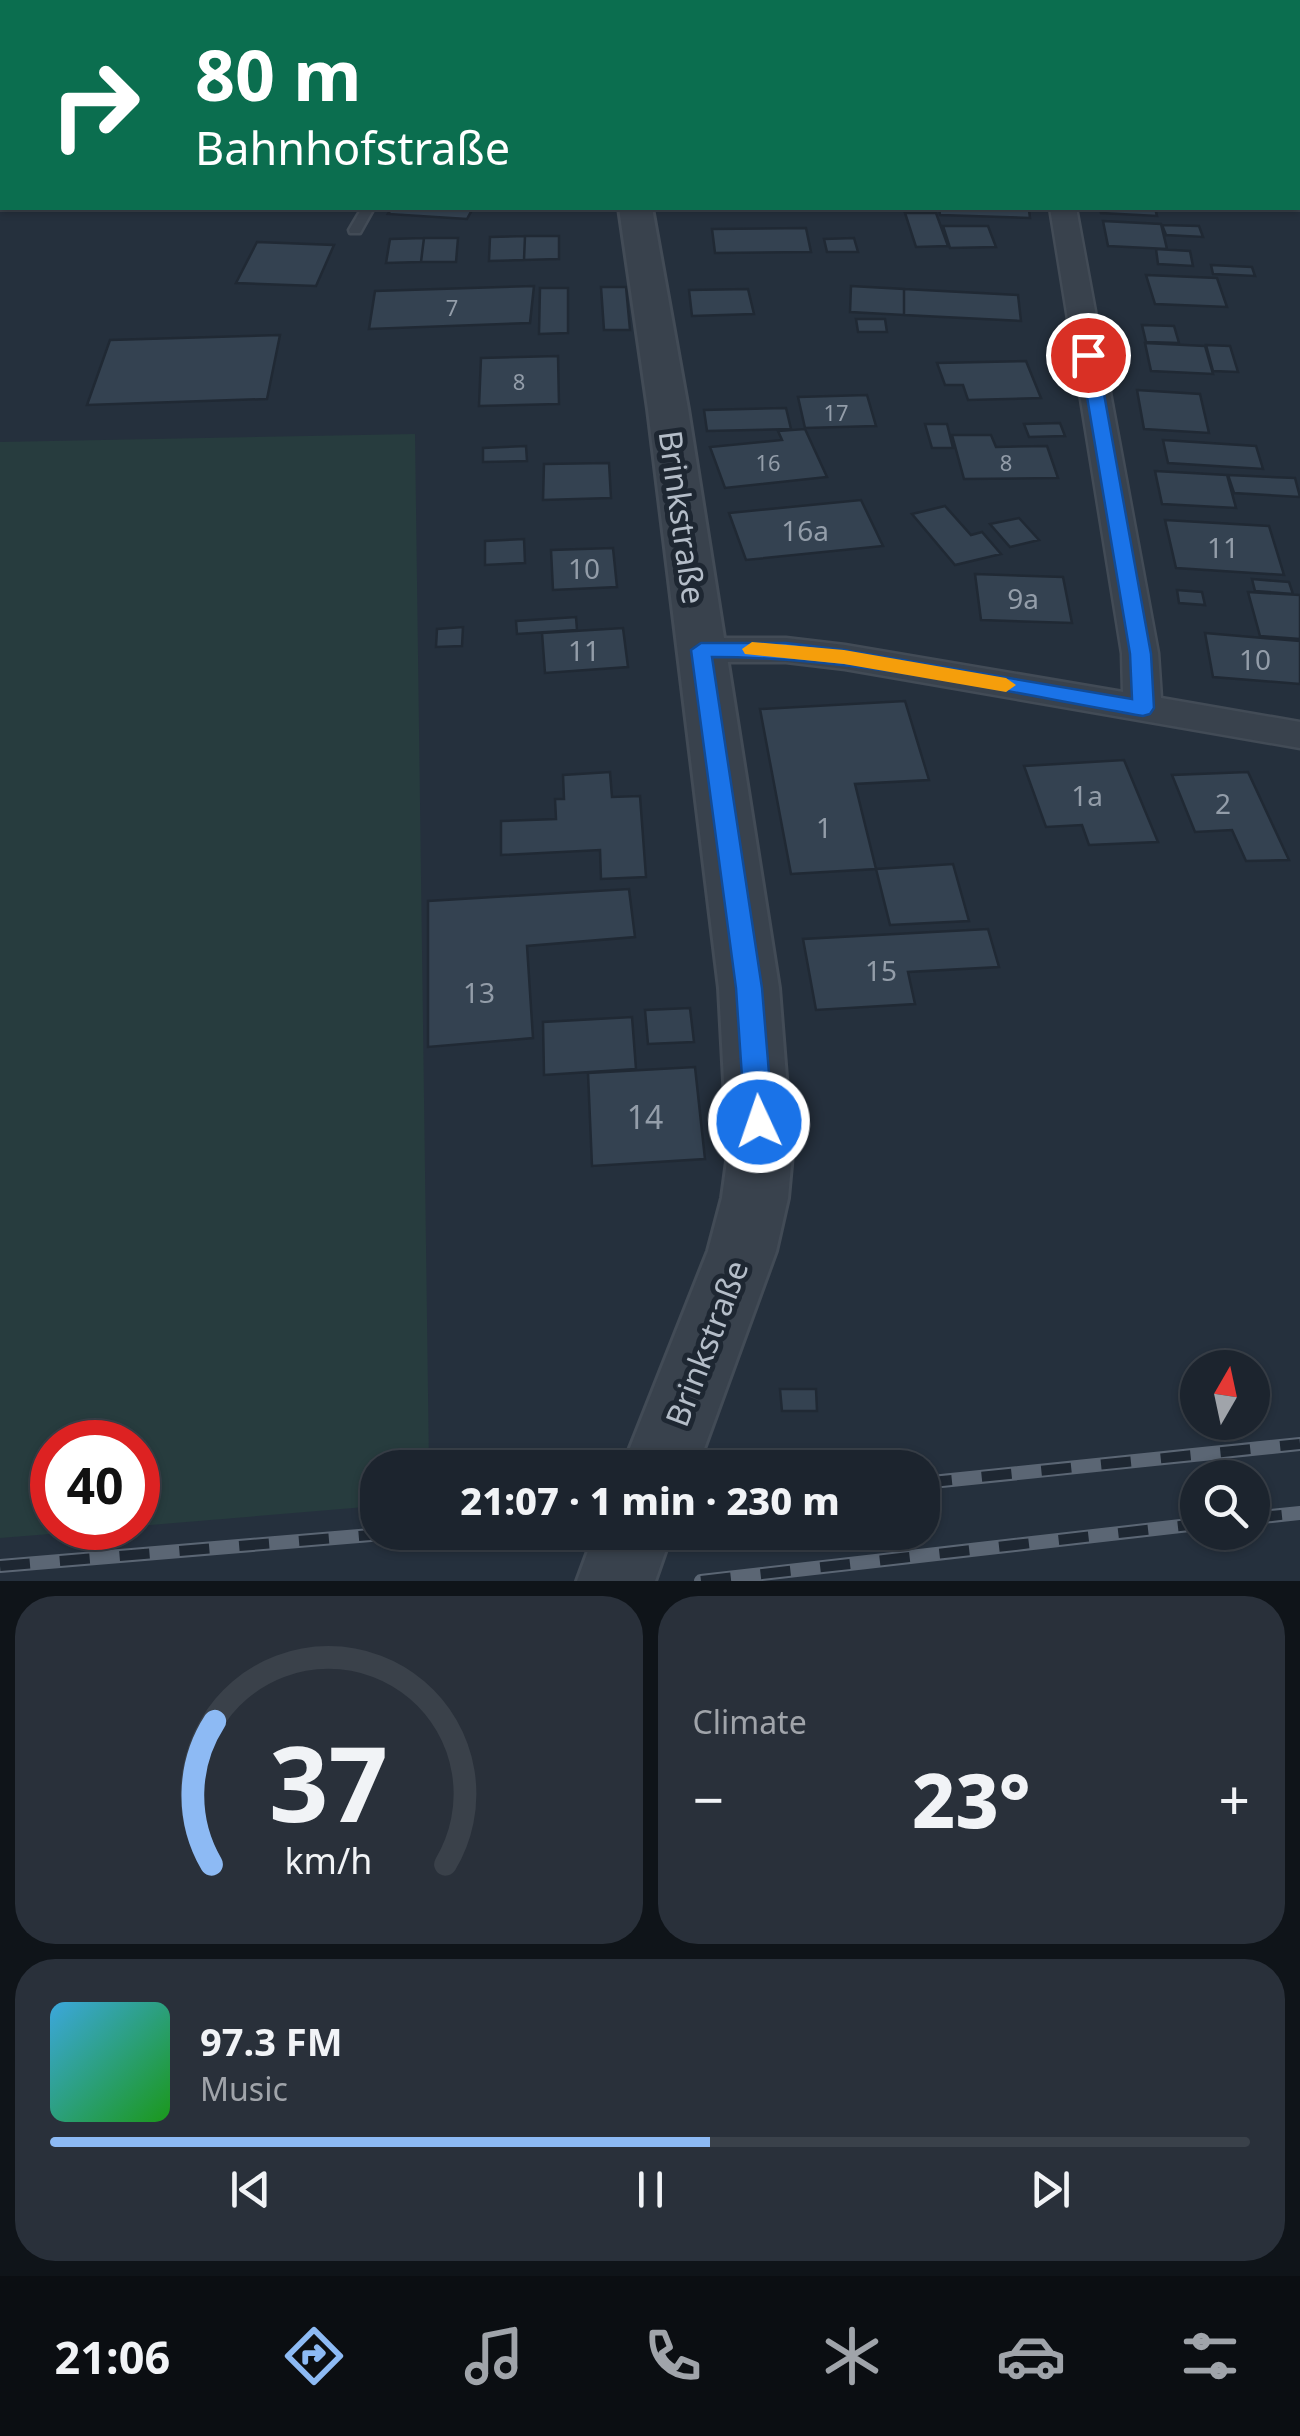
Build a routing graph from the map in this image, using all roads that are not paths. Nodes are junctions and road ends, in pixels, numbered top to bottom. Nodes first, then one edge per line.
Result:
1 (367, 210) edge
2 (635, 210) edge
3 (1063, 210) edge
4 (355, 230) dead end
5 (701, 650) junction
6 (1143, 708) junction
7 (1300, 735) edge
8 (666, 1450) edge
9 (627, 1550) edge
10 (616, 1581) edge

1 - 4 lane
2 - 5 street, Brinkstraße
3 - 6 street
5 - 6 street
5 - 8 street, Brinkstraße
6 - 7 street
9 - 10 street

